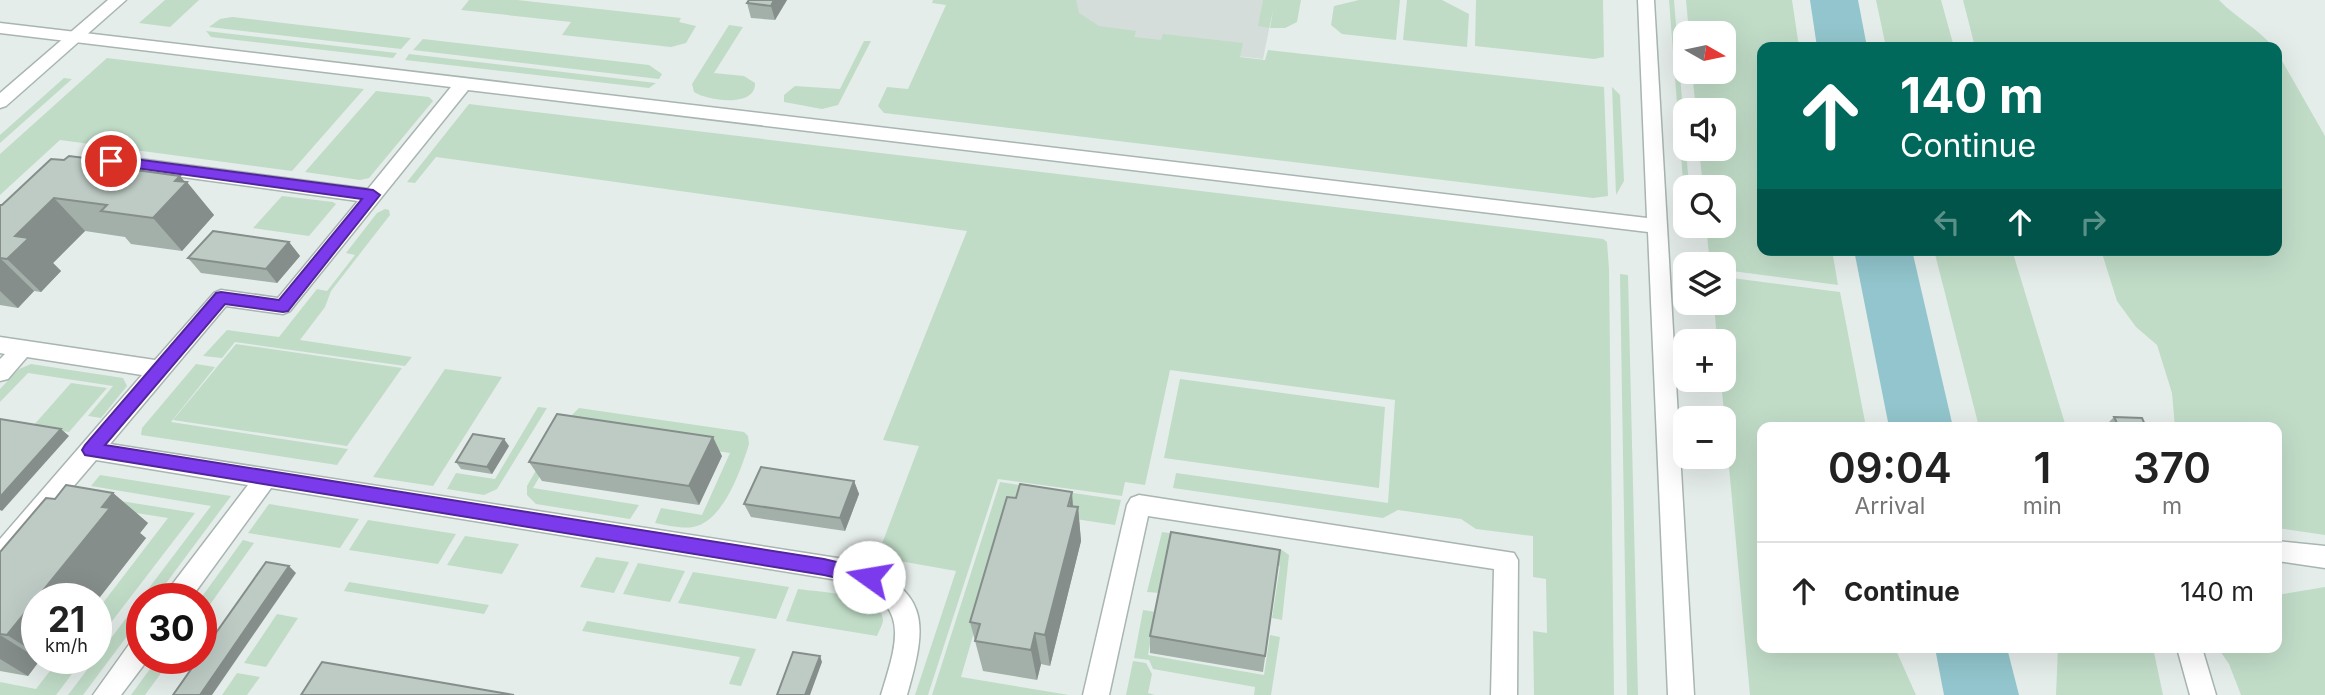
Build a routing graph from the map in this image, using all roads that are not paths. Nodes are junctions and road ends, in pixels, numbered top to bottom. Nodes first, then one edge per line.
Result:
1 (118, 0) edge
2 (1646, 0) edge
3 (0, 28) edge
4 (75, 37) junction
5 (464, 83) junction
6 (0, 102) edge
7 (89, 161) edge
8 (373, 195) junction
9 (1658, 226) junction
10 (0, 345) edge
11 (23, 348) junction
12 (160, 369) junction
13 (0, 373) edge
14 (91, 450) junction
15 (266, 478) junction
16 (2282, 552) edge
17 (0, 556) edge
18 (2325, 557) edge
19 (188, 583) edge
20 (2190, 653) edge
21 (126, 668) edge
22 (106, 695) edge
23 (894, 695) edge
24 (1096, 695) edge
25 (1504, 695) edge
26 (1681, 695) edge
27 (2203, 695) edge

1 - 4 street
2 - 9 street
3 - 4 street
4 - 5 street
4 - 6 street
5 - 8 street
5 - 9 street
7 - 8 street
8 - 12 street
9 - 26 street
10 - 11 street
11 - 12 street
11 - 13 street
12 - 14 street
14 - 15 street
14 - 17 street
15 - 19 street
15 - 23 street
16 - 18 street
20 - 27 street
21 - 22 street
24 - 25 street

